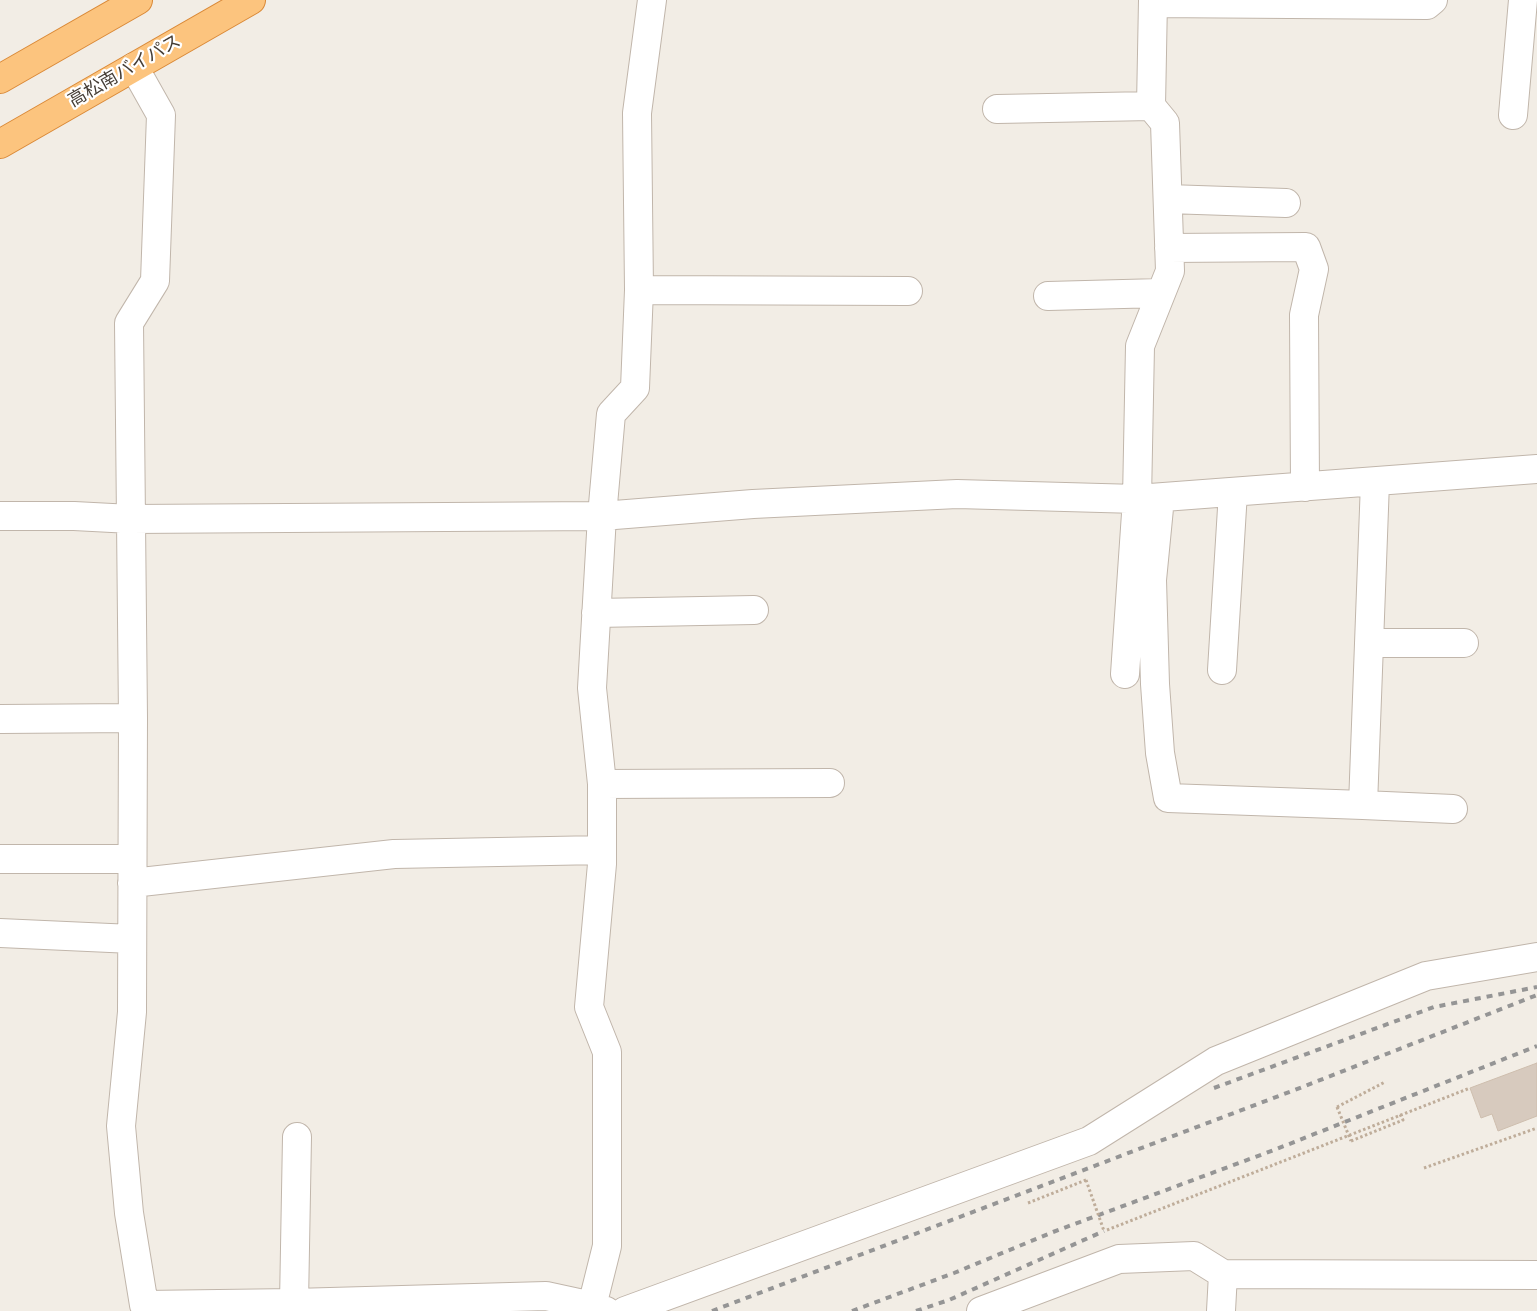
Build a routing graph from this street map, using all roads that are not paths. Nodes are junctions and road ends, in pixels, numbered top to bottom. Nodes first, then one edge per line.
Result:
1 (138, 0) edge
2 (251, 0) edge
3 (652, 0) edge
4 (1433, 0) edge
5 (1523, 0) edge
6 (1153, 1) edge
7 (134, 67) junction
8 (0, 79) edge
9 (1150, 106) junction
10 (998, 109) dead end
11 (1513, 115) dead end
12 (0, 144) edge
13 (1168, 199) junction
14 (1286, 203) dead end
15 (1169, 248) junction
16 (638, 290) junction
17 (908, 291) dead end
18 (1161, 293) junction
19 (1048, 296) dead end
20 (1537, 470) edge
21 (1375, 482) junction
22 (1305, 487) junction
23 (1233, 492) junction
24 (1148, 498) junction
25 (0, 516) edge
26 (602, 516) junction
27 (131, 519) junction
28 (754, 610) dead end
29 (596, 613) junction
30 (1369, 643) junction
31 (1464, 643) dead end
32 (1222, 670) dead end
33 (1125, 674) dead end
34 (133, 718) junction
35 (0, 719) edge
36 (830, 783) dead end
37 (602, 784) junction
38 (1363, 805) junction
39 (1453, 809) dead end
40 (602, 850) junction
41 (0, 859) edge
42 (132, 871) junction
43 (0, 933) edge
44 (132, 939) junction
45 (1537, 957) edge
46 (297, 1137) dead end
47 (1223, 1274) junction
48 (1537, 1275) edge
49 (294, 1303) junction
50 (145, 1308) edge
51 (599, 1309) edge
52 (625, 1311) edge
53 (981, 1311) edge
54 (1221, 1311) edge

1 - 8 highway
2 - 7 highway, 高松南バイパス
3 - 16 street
4 - 6 street
5 - 11 street
6 - 9 street
7 - 12 highway, 高松南バイパス
7 - 27 street
9 - 10 street
9 - 13 street
13 - 14 street
13 - 15 street
15 - 18 street
15 - 22 street
16 - 17 street
16 - 26 street
18 - 19 street
18 - 24 street
20 - 21 street
21 - 22 street
21 - 30 street
22 - 23 street
23 - 24 street
23 - 32 street
24 - 26 street
24 - 33 street
24 - 38 street
25 - 27 street
26 - 27 street
26 - 29 street
27 - 34 street
28 - 29 street
29 - 37 street
30 - 31 street
30 - 38 street
34 - 35 street
34 - 42 street
36 - 37 street
37 - 40 street
38 - 39 street
40 - 42 street
40 - 51 street
41 - 42 street
42 - 44 street
43 - 44 street
44 - 50 street
45 - 52 street
46 - 49 street
47 - 48 street
47 - 53 street
47 - 54 street
49 - 50 street
49 - 51 street

